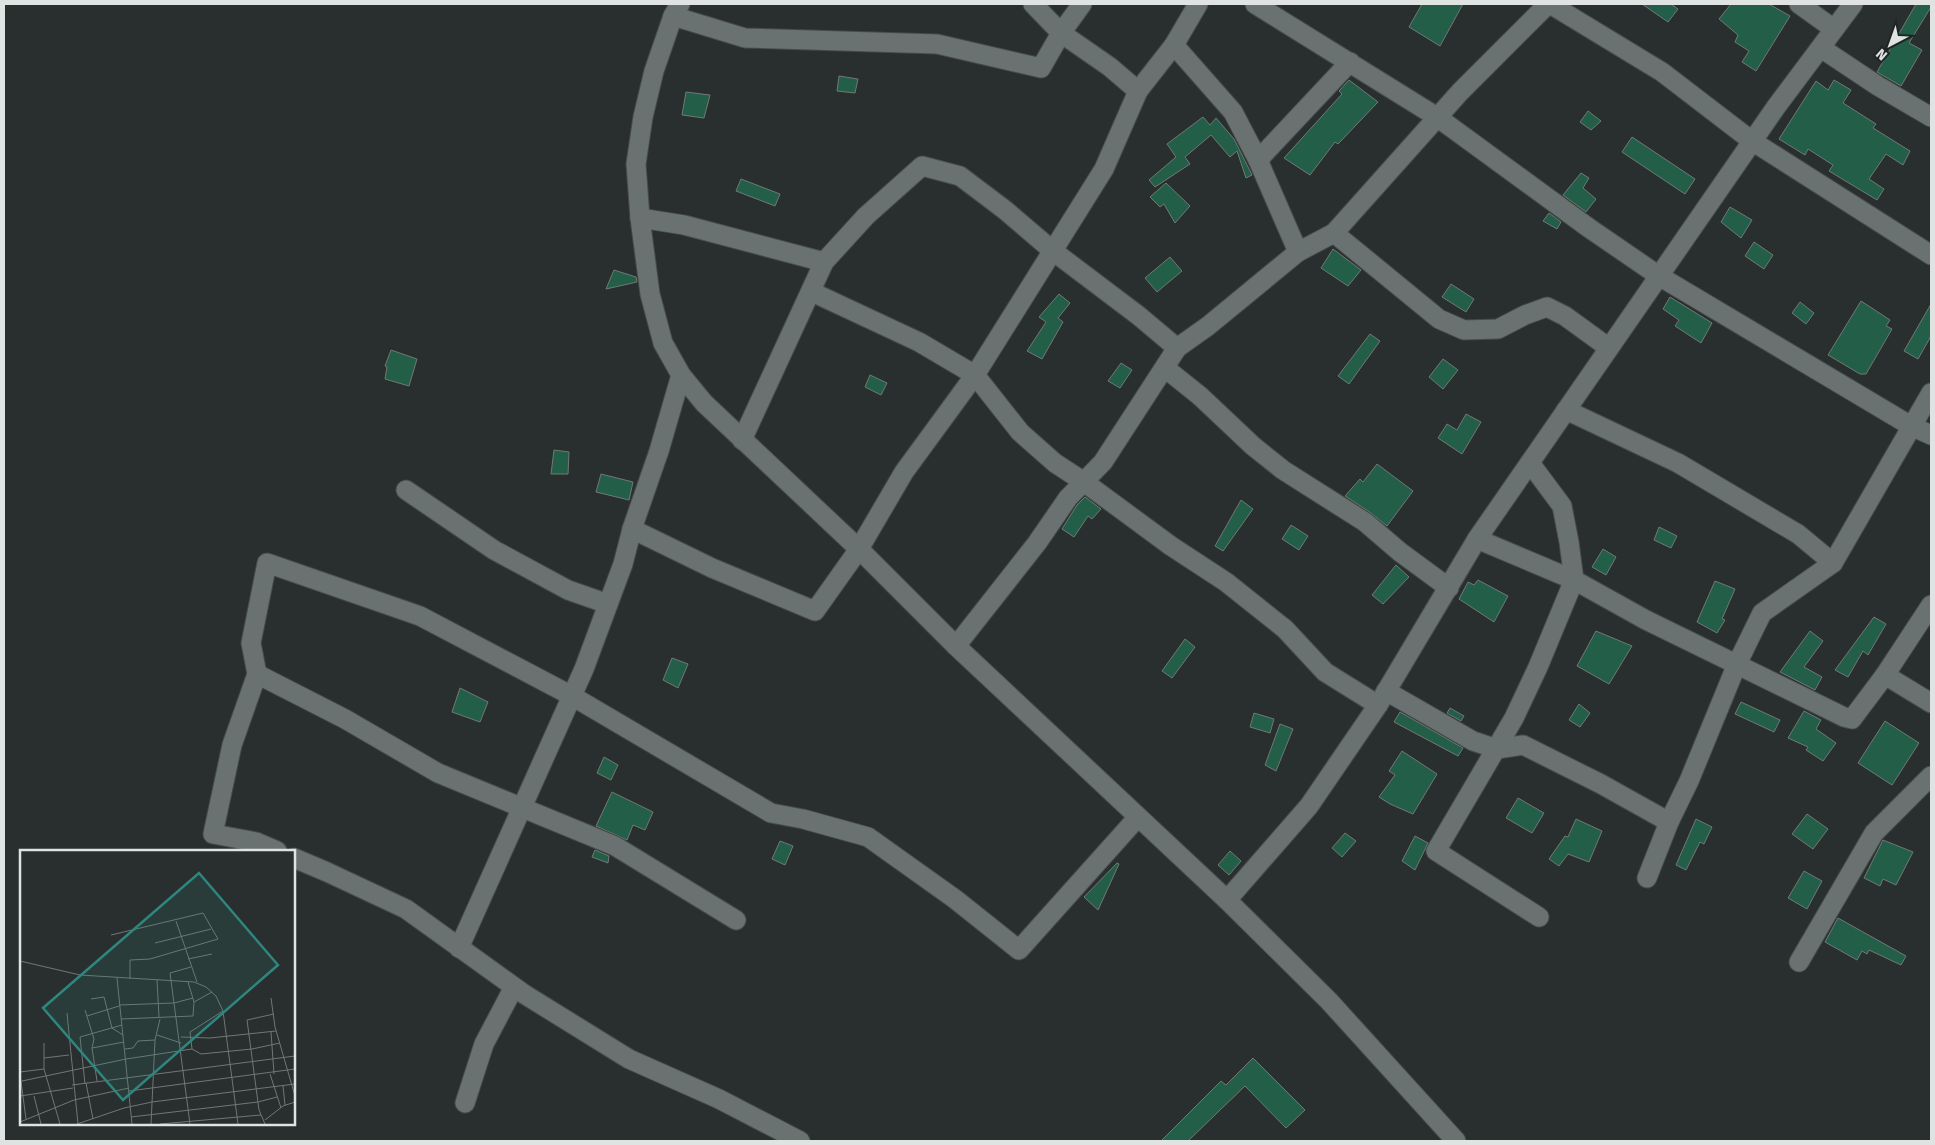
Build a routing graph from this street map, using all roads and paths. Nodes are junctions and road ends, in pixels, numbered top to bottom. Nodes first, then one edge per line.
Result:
1 (1033, 4) edge
2 (1082, 4) edge
3 (1198, 4) edge
4 (1255, 4) edge
5 (1549, 4) edge
6 (1799, 4) edge
7 (1853, 4) edge
8 (677, 10) edge
9 (1834, 29) junction
10 (1061, 33) junction
11 (1174, 45) junction
12 (1821, 48) junction
13 (1350, 62) junction
14 (1138, 91) junction
15 (1437, 117) junction
16 (1931, 118) edge
17 (1752, 141) junction
18 (1258, 160) junction
19 (640, 218) junction
20 (1334, 233) junction
21 (1053, 251) junction
22 (1298, 252) junction
23 (1931, 255) edge
24 (824, 262) junction
25 (1659, 276) junction
26 (812, 292) junction
27 (1177, 348) junction
28 (1609, 348) junction
29 (1165, 368) junction
30 (681, 375) junction
31 (975, 375) junction
32 (1931, 393) edge
33 (1566, 410) junction
34 (1911, 426) junction
35 (1931, 435) edge
36 (742, 440) junction
37 (1530, 463) junction
38 (1084, 482) junction
39 (406, 490) dead end
40 (632, 529) junction
41 (1477, 539) junction
42 (859, 549) junction
43 (1833, 563) junction
44 (1574, 580) junction
45 (1448, 588) junction
46 (608, 604) junction
47 (1931, 605) edge
48 (956, 646) junction
49 (1737, 664) junction
50 (257, 674) junction
51 (1885, 675) junction
52 (572, 696) junction
53 (1382, 698) junction
54 (1931, 703) edge
55 (1497, 749) junction
56 (1931, 776) edge
57 (523, 808) junction
58 (1138, 817) junction
59 (1669, 822) junction
60 (275, 850) edge
61 (295, 858) edge
62 (1647, 878) dead end
63 (1227, 900) junction
64 (1540, 917) dead end
65 (736, 920) dead end
66 (459, 948) junction
67 (1799, 962) dead end
68 (514, 987) junction
69 (465, 1103) dead end
70 (800, 1141) edge
71 (1456, 1141) edge

1 - 10 street
2 - 10 street
3 - 11 street
4 - 13 street
5 - 15 street
5 - 17 street
6 - 9 street
7 - 9 street
8 - 10 street
8 - 19 street
9 - 12 street
10 - 14 street
11 - 14 street
11 - 18 street
12 - 16 street
12 - 17 street
13 - 15 street
13 - 18 street
14 - 21 street
15 - 20 street
15 - 25 street
17 - 23 street
17 - 25 street
18 - 22 street
19 - 24 street
19 - 30 street
20 - 22 street
20 - 28 street
21 - 24 street
21 - 27 street
21 - 31 street
22 - 27 street
24 - 26 street
25 - 28 street
25 - 34 street
26 - 31 street
26 - 36 street
27 - 29 street
28 - 33 street
29 - 38 street
29 - 45 street
30 - 36 street
30 - 40 street
31 - 38 street
31 - 42 street
32 - 34 street
33 - 37 street
33 - 43 street
34 - 35 street
34 - 43 street
36 - 42 street
37 - 41 street
37 - 44 street
38 - 48 street
38 - 53 street
39 - 46 street
40 - 42 street
40 - 46 street
41 - 44 street
41 - 45 street
42 - 48 street
43 - 49 street
44 - 49 street
44 - 55 street
45 - 53 street
46 - 52 street
47 - 51 street
48 - 58 street
49 - 51 street
49 - 59 street
50 - 52 street
50 - 57 street
50 - 60 street
51 - 54 street
52 - 57 street
52 - 58 street
53 - 55 street
53 - 63 street
55 - 59 street
55 - 64 street
56 - 67 street
57 - 65 street
57 - 66 street
58 - 63 street
59 - 62 street
61 - 66 street
63 - 71 street
66 - 68 street
68 - 69 street
68 - 70 street

